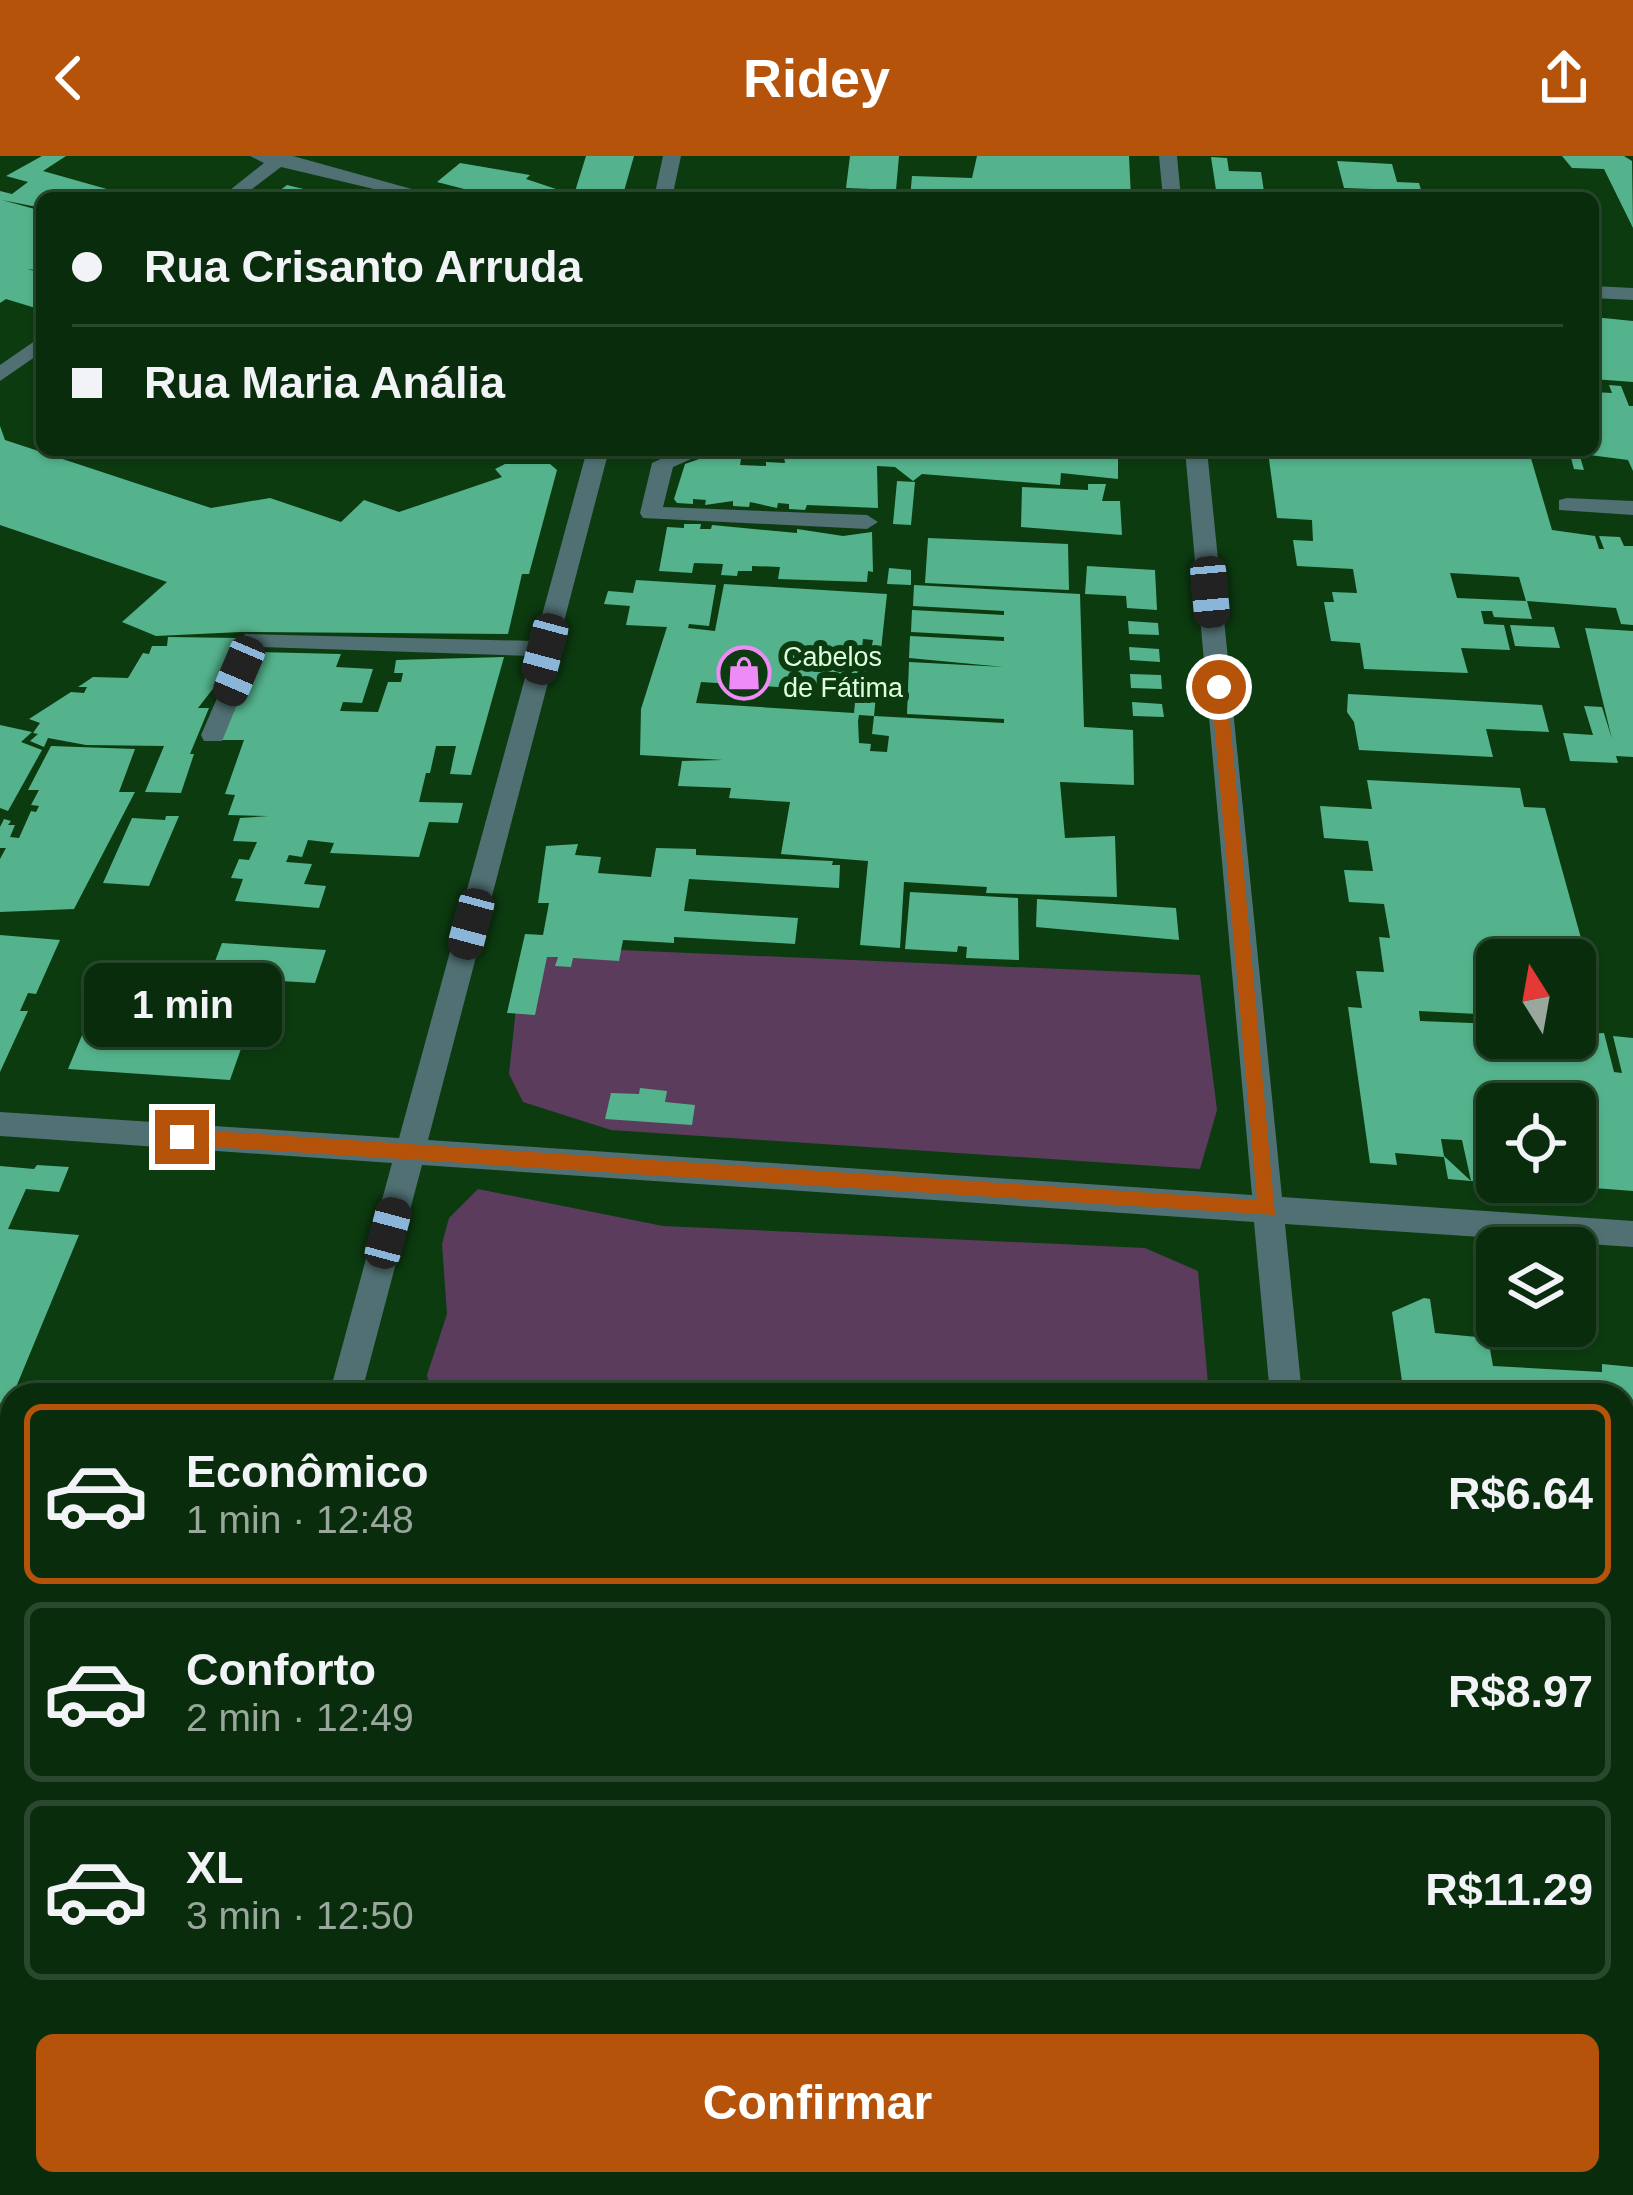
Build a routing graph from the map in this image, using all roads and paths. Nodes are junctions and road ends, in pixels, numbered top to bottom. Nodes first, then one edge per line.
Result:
1 (672, 156) edge
2 (1168, 156) edge
3 (274, 158) edge
4 (237, 192) edge
5 (411, 192) edge
6 (664, 192) edge
7 (1171, 192) edge
8 (1599, 292) edge
9 (1633, 293) edge
10 (36, 347) edge
11 (0, 375) edge
12 (596, 456) edge
13 (685, 456) edge
14 (1197, 456) edge
15 (1567, 506) dead end
16 (1633, 508) edge
17 (867, 522) dead end
18 (545, 649) junction
19 (213, 735) dead end
20 (0, 1124) edge
21 (410, 1152) junction
22 (1268, 1209) junction
23 (1633, 1234) edge
24 (348, 1383) edge
25 (1285, 1383) edge

1 - 6 street
2 - 7 street
3 - 4 street
3 - 5 street
8 - 9 street
10 - 11 street
12 - 18 street
13 - 17 street
14 - 22 street
15 - 16 street
18 - 19 street
18 - 21 street
20 - 21 street
21 - 22 street
21 - 24 street
22 - 23 street
22 - 25 street

